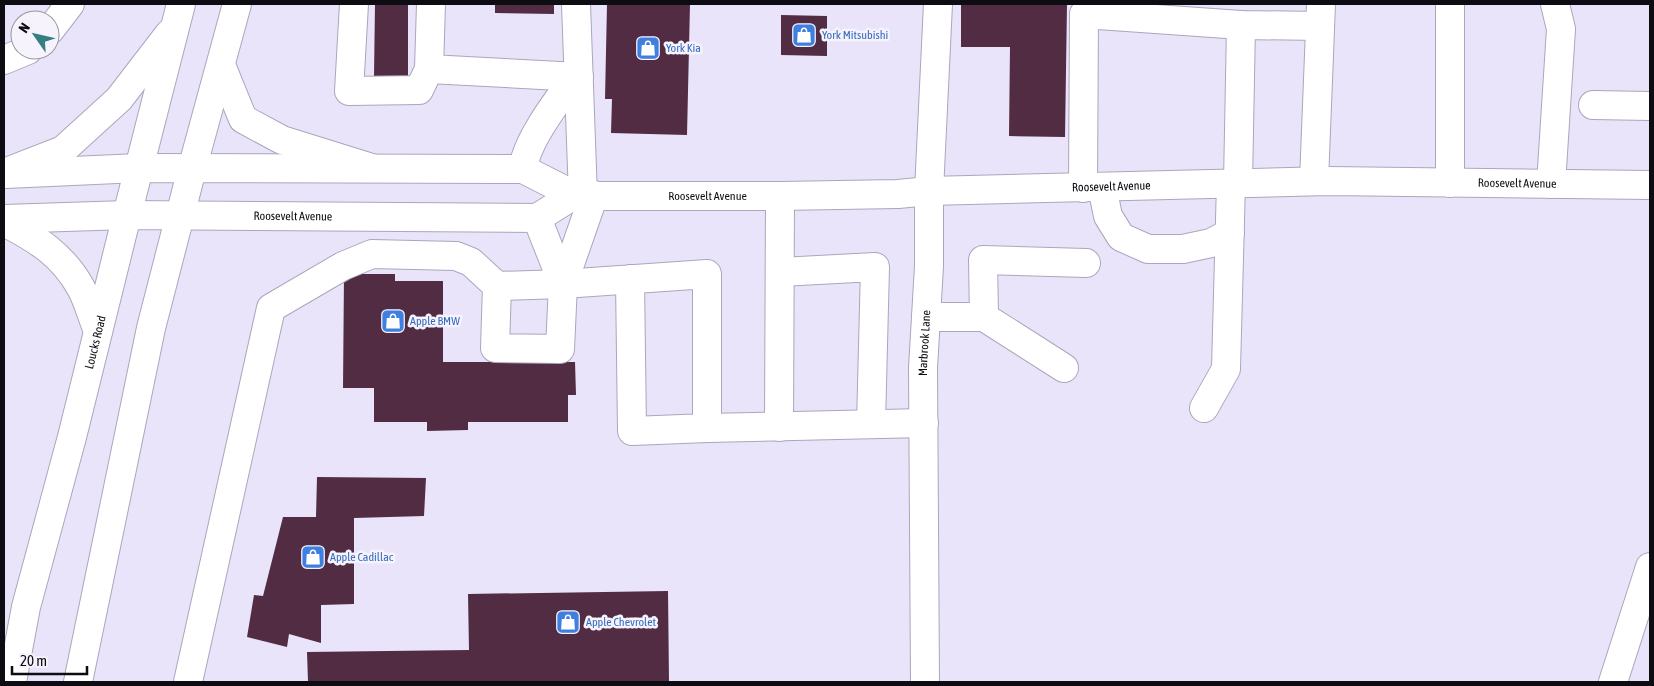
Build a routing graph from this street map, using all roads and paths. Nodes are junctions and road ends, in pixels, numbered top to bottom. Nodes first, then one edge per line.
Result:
1 (70, 4) edge
2 (237, 4) edge
3 (354, 4) edge
4 (431, 4) edge
5 (576, 4) edge
6 (938, 4) edge
7 (1450, 4) edge
8 (1555, 4) edge
9 (179, 14) edge
10 (1321, 15) edge
11 (60, 17) edge
12 (1241, 25) junction
13 (220, 65) junction
14 (429, 69) junction
15 (577, 77) junction
16 (1593, 105) dead end
17 (1650, 106) edge
18 (139, 168) junction
19 (372, 168) junction
20 (192, 169) junction
21 (523, 169) junction
22 (4, 174) edge
23 (1314, 181) junction
24 (1234, 183) junction
25 (1450, 183) junction
26 (1552, 184) junction
27 (1650, 185) edge
28 (1093, 187) junction
29 (929, 192) junction
30 (584, 195) junction
31 (780, 196) junction
32 (127, 215) junction
33 (180, 216) junction
34 (537, 218) junction
35 (4, 220) edge
36 (1230, 233) junction
37 (1086, 263) dead end
38 (780, 272) junction
39 (630, 279) junction
40 (563, 284) junction
41 (497, 286) junction
42 (926, 317) junction
43 (984, 317) junction
44 (98, 331) junction
45 (1064, 368) dead end
46 (1204, 408) dead end
47 (924, 423) junction
48 (871, 424) junction
49 (779, 426) junction
50 (707, 428) junction
51 (1650, 567) edge
52 (12, 682) edge
53 (78, 682) edge
54 (188, 682) edge
55 (926, 682) edge
56 (1613, 682) edge

1 - 11 main road
2 - 13 main road
3 - 14 main road
4 - 14 main road
5 - 15 main road
6 - 29 main road, Marbrook Lane
7 - 25 main road
8 - 26 main road
9 - 18 main road, Loucks Road
9 - 22 main road
10 - 12 main road
10 - 23 main road
12 - 24 main road
12 - 28 main road
13 - 19 main road
13 - 20 main road
14 - 15 main road
15 - 21 main road
15 - 30 main road
16 - 17 main road
18 - 20 main road, Roosevelt Avenue
18 - 22 main road, Roosevelt Avenue
18 - 32 main road, Loucks Road
19 - 20 main road, Roosevelt Avenue
19 - 21 main road, Roosevelt Avenue
20 - 33 main road
21 - 30 main road, Roosevelt Avenue
23 - 24 main road, Roosevelt Avenue
23 - 25 main road, Roosevelt Avenue
24 - 28 main road, Roosevelt Avenue
24 - 36 main road
25 - 26 main road, Roosevelt Avenue
26 - 27 main road, Roosevelt Avenue
28 - 29 main road, Roosevelt Avenue
28 - 36 main road
29 - 31 main road, Roosevelt Avenue
29 - 42 main road, Marbrook Lane
30 - 31 main road, Roosevelt Avenue
30 - 34 main road
30 - 40 main road
31 - 38 main road
32 - 33 main road, Roosevelt Avenue
32 - 35 main road, Roosevelt Avenue
32 - 44 main road, Loucks Road
33 - 34 main road, Roosevelt Avenue
33 - 53 main road
34 - 40 main road
35 - 44 main road
36 - 46 main road
37 - 43 main road
38 - 48 main road
38 - 49 main road
39 - 40 main road
39 - 50 main road
39 - 50 main road
40 - 41 main road
40 - 41 main road
41 - 54 main road
42 - 43 main road
42 - 47 main road, Marbrook Lane
43 - 45 main road
44 - 52 main road, Loucks Road
47 - 48 main road
47 - 55 main road, Marbrook Lane
48 - 49 main road
49 - 50 main road
51 - 56 main road

